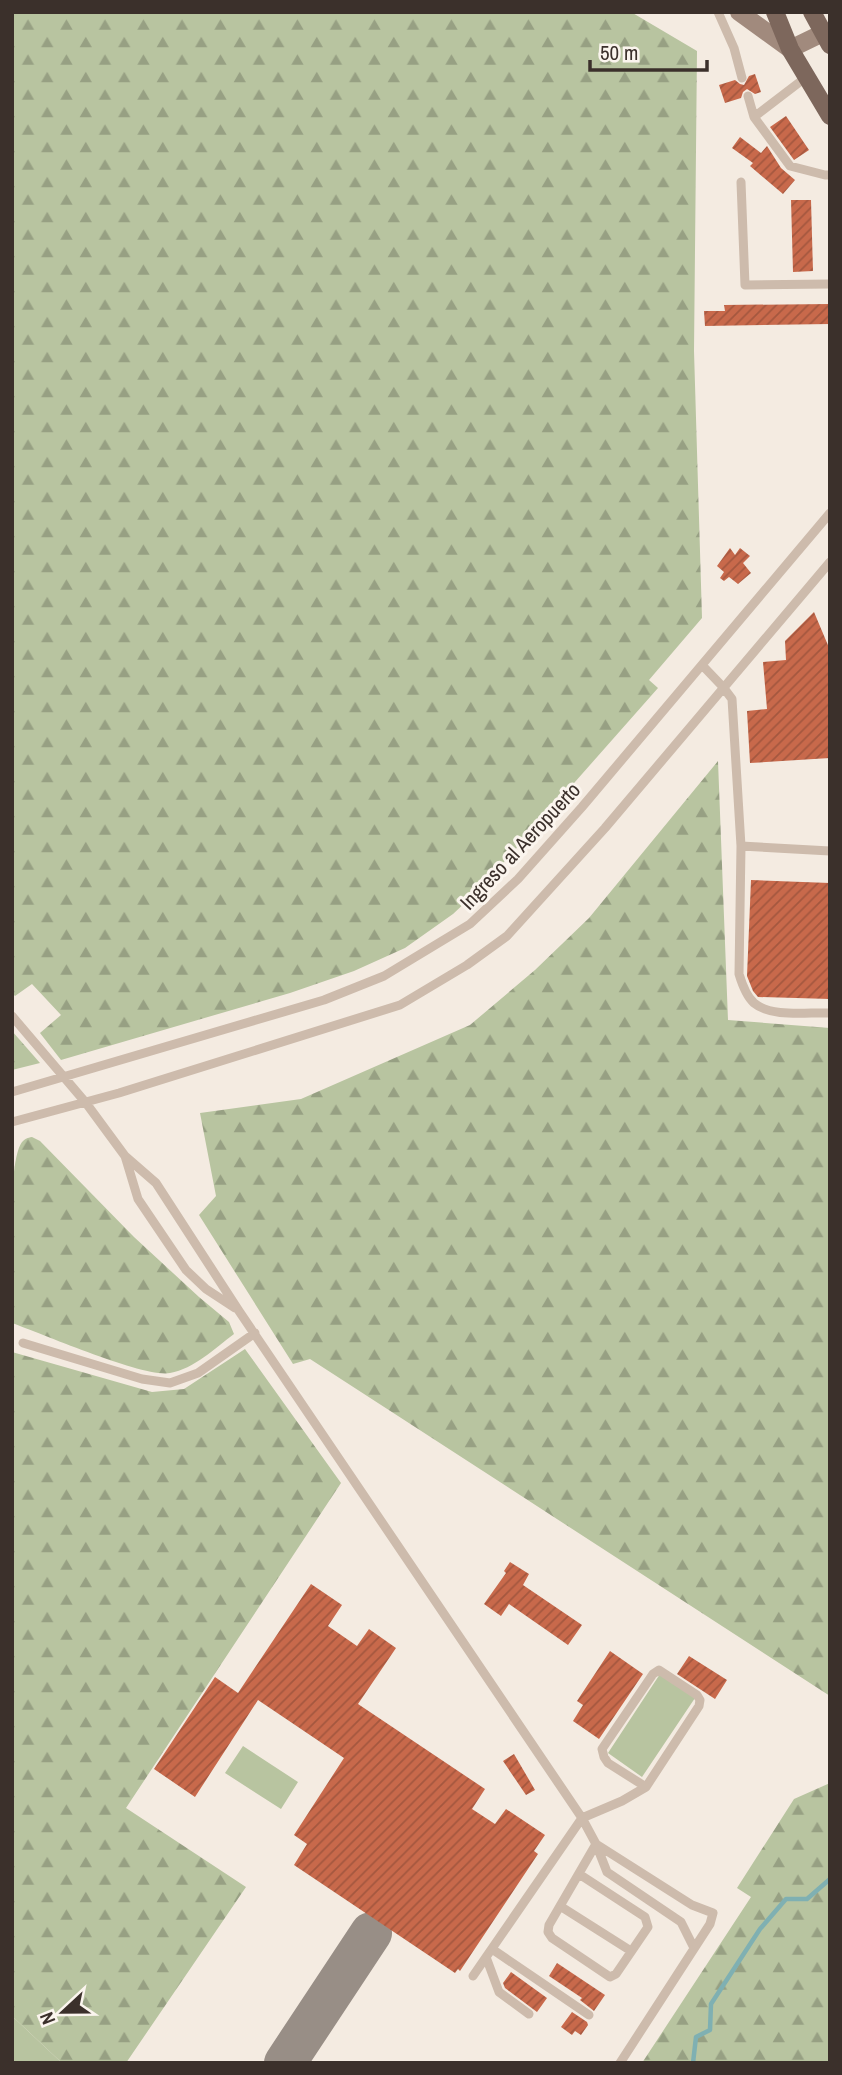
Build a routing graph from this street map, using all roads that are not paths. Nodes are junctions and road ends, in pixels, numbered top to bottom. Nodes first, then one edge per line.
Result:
1 (718, 12) edge
2 (739, 12) edge
3 (775, 12) edge
4 (813, 12) edge
5 (826, 39) edge
6 (790, 49) junction
7 (743, 78) dead end
8 (805, 78) junction
9 (748, 96) dead end
10 (830, 116) edge
11 (754, 117) junction
12 (830, 175) edge
13 (741, 182) dead end
14 (830, 284) edge
15 (830, 513) edge
16 (830, 562) edge
17 (702, 664) junction
18 (723, 687) junction
19 (741, 846) junction
20 (830, 850) edge
21 (830, 1013) edge
22 (12, 1016) edge
23 (65, 1078) junction
24 (12, 1092) edge
25 (86, 1103) junction
26 (12, 1122) edge
27 (125, 1156) junction
28 (239, 1311) junction
29 (255, 1333) junction
30 (23, 1343) dead end
31 (646, 1787) junction
32 (582, 1818) junction
33 (596, 1843) junction
34 (579, 1874) junction
35 (692, 1905) junction
36 (560, 1906) junction
37 (681, 1922) junction
38 (694, 1948) junction
39 (631, 1951) junction
40 (489, 1953) junction
41 (473, 1976) dead end
42 (529, 2014) dead end
43 (589, 2015) dead end
44 (620, 2063) edge

1 - 7 lane
2 - 6 street
3 - 6 main road
4 - 5 main road
5 - 6 street
6 - 8 main road
8 - 10 main road
8 - 11 lane
9 - 11 lane
11 - 12 lane
13 - 14 lane
15 - 17 lane, Ingreso al Aeropuerto
16 - 18 lane
17 - 18 lane
17 - 23 lane, Ingreso al Aeropuerto
18 - 19 lane
18 - 25 lane
19 - 20 lane
19 - 21 lane
22 - 23 lane
23 - 24 lane, Ingreso al Aeropuerto
23 - 25 lane
25 - 26 lane
25 - 27 lane
27 - 28 lane
27 - 28 lane
28 - 29 lane
29 - 30 lane
29 - 32 lane
31 - 31 lane
31 - 32 lane
32 - 33 lane
32 - 40 lane
33 - 34 lane
33 - 35 lane
33 - 37 lane
34 - 36 lane
34 - 39 lane
35 - 37 lane
35 - 38 lane
36 - 39 lane
36 - 39 lane
37 - 38 lane
38 - 44 lane
40 - 41 lane
40 - 42 lane
40 - 43 lane

